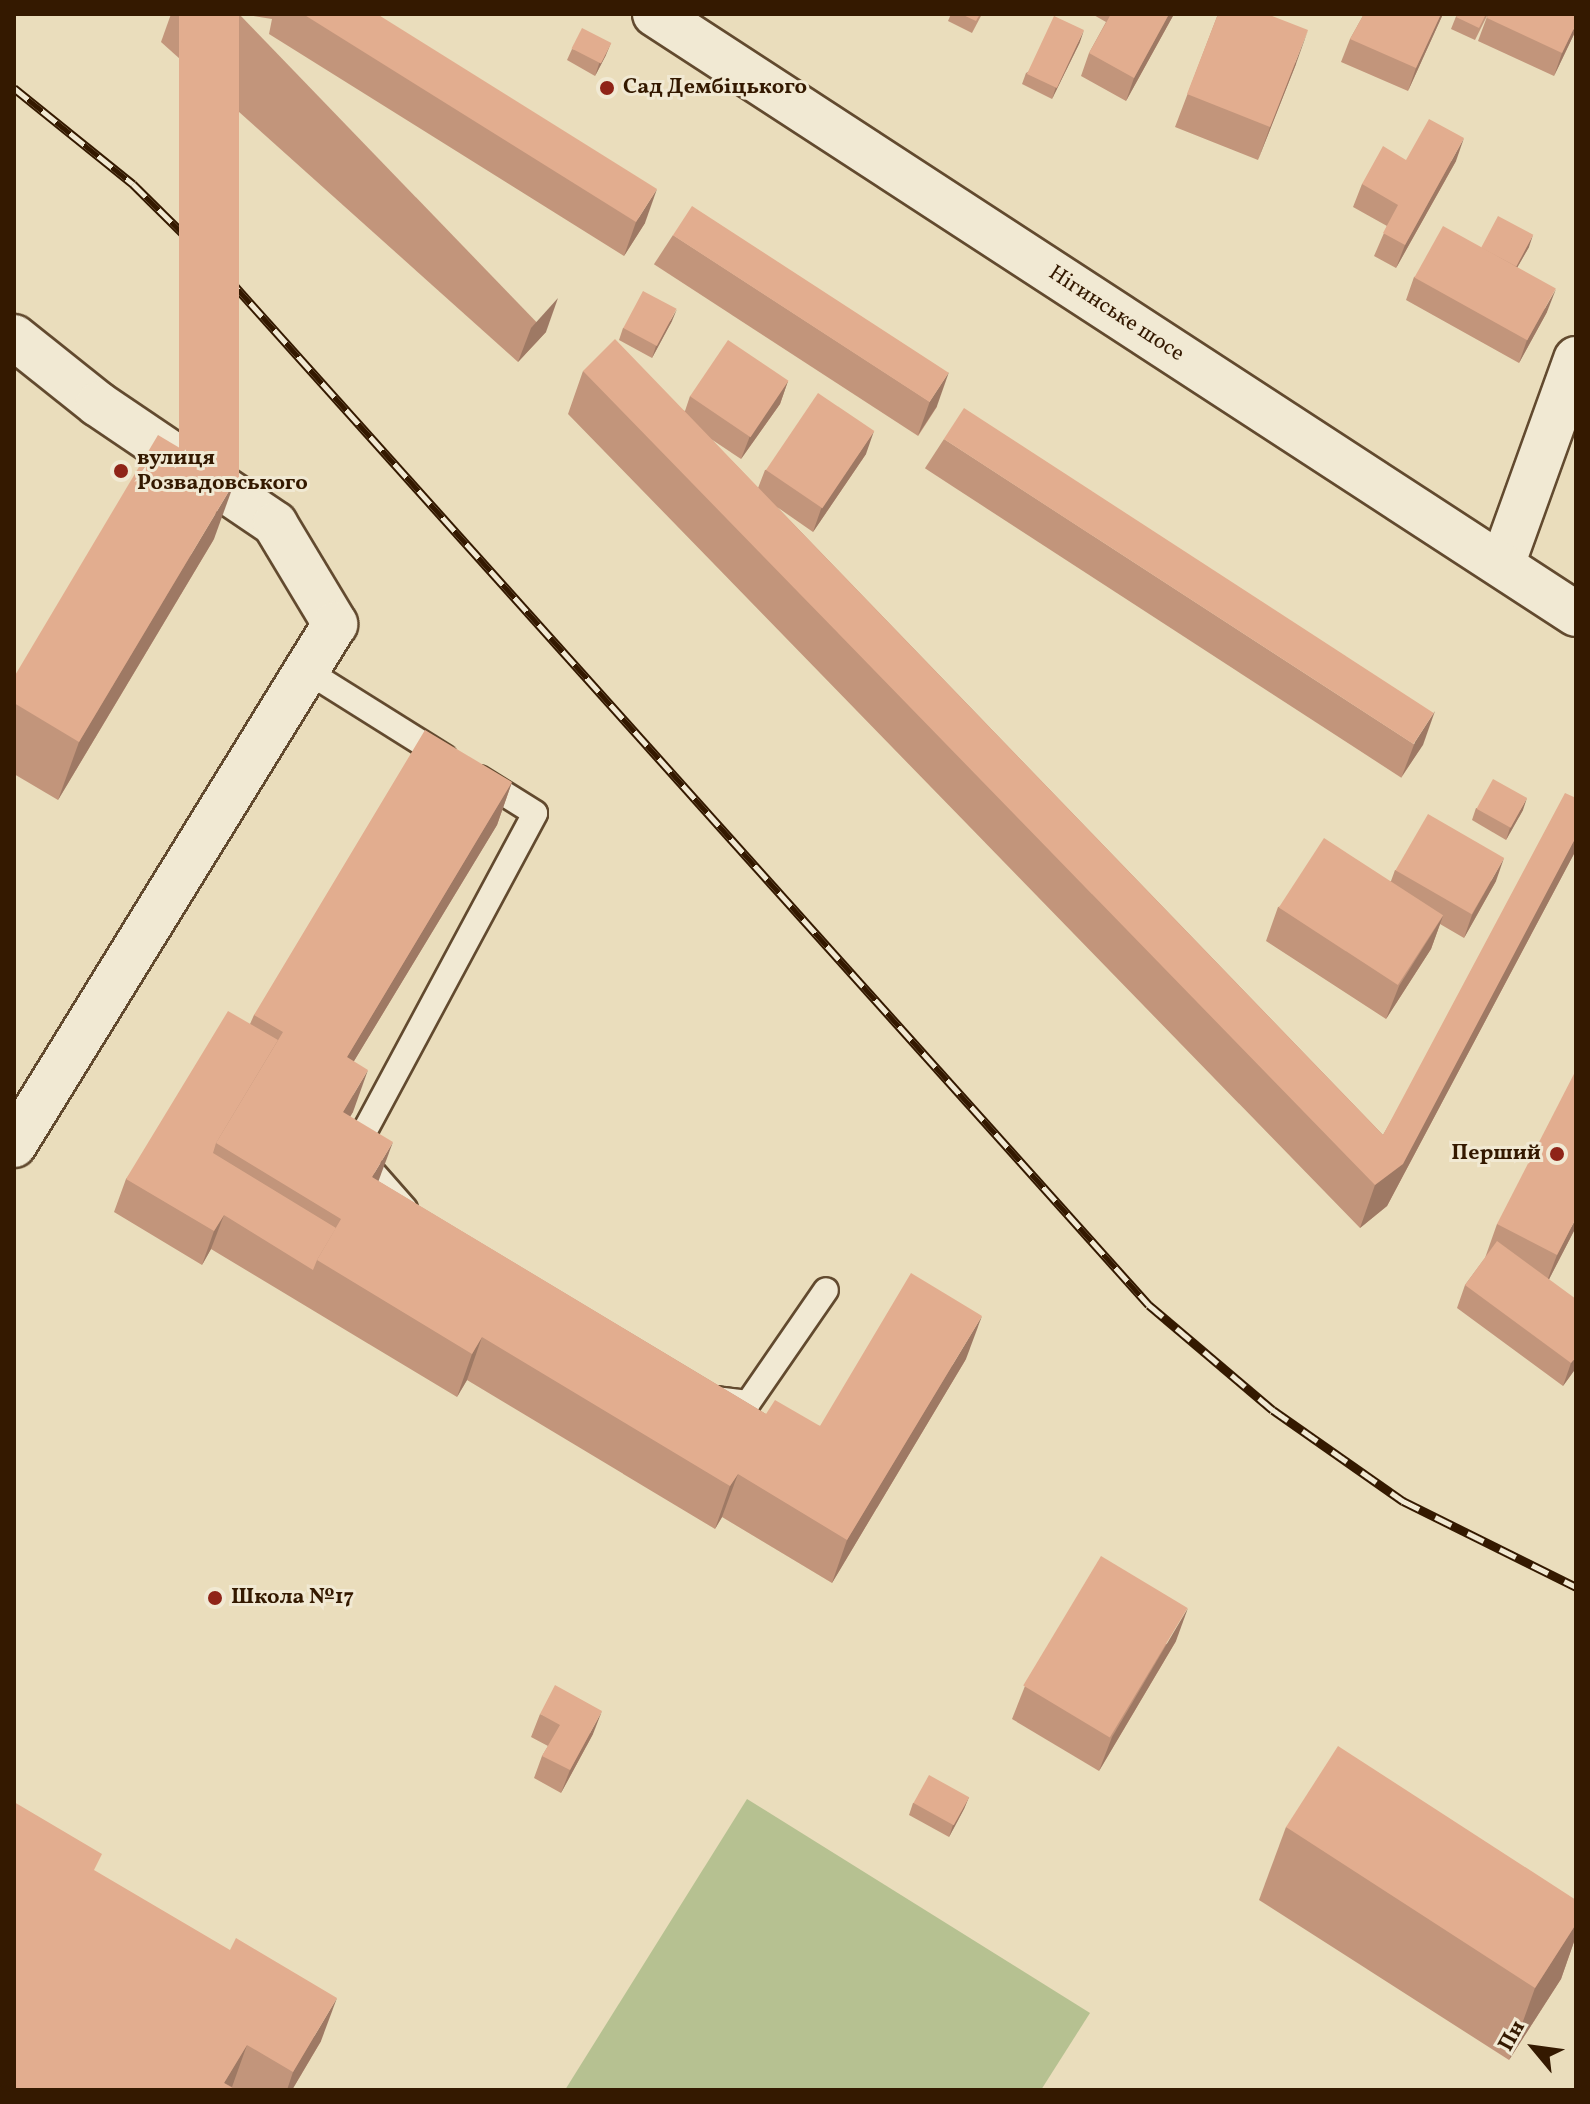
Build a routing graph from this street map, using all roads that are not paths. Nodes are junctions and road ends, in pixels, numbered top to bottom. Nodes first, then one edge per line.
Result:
1 (655, 14) edge
2 (14, 337) edge
3 (1576, 359) edge
4 (1502, 565) junction
5 (1576, 614) edge
6 (307, 671) junction
7 (14, 1145) edge
8 (433, 1227) edge
9 (826, 1290) dead end
10 (684, 1388) edge

1 - 4 street, Нігинське шосе
2 - 6 street
3 - 4 street
4 - 5 street, Нігинське шосе
6 - 7 street
6 - 8 lane
9 - 10 lane

